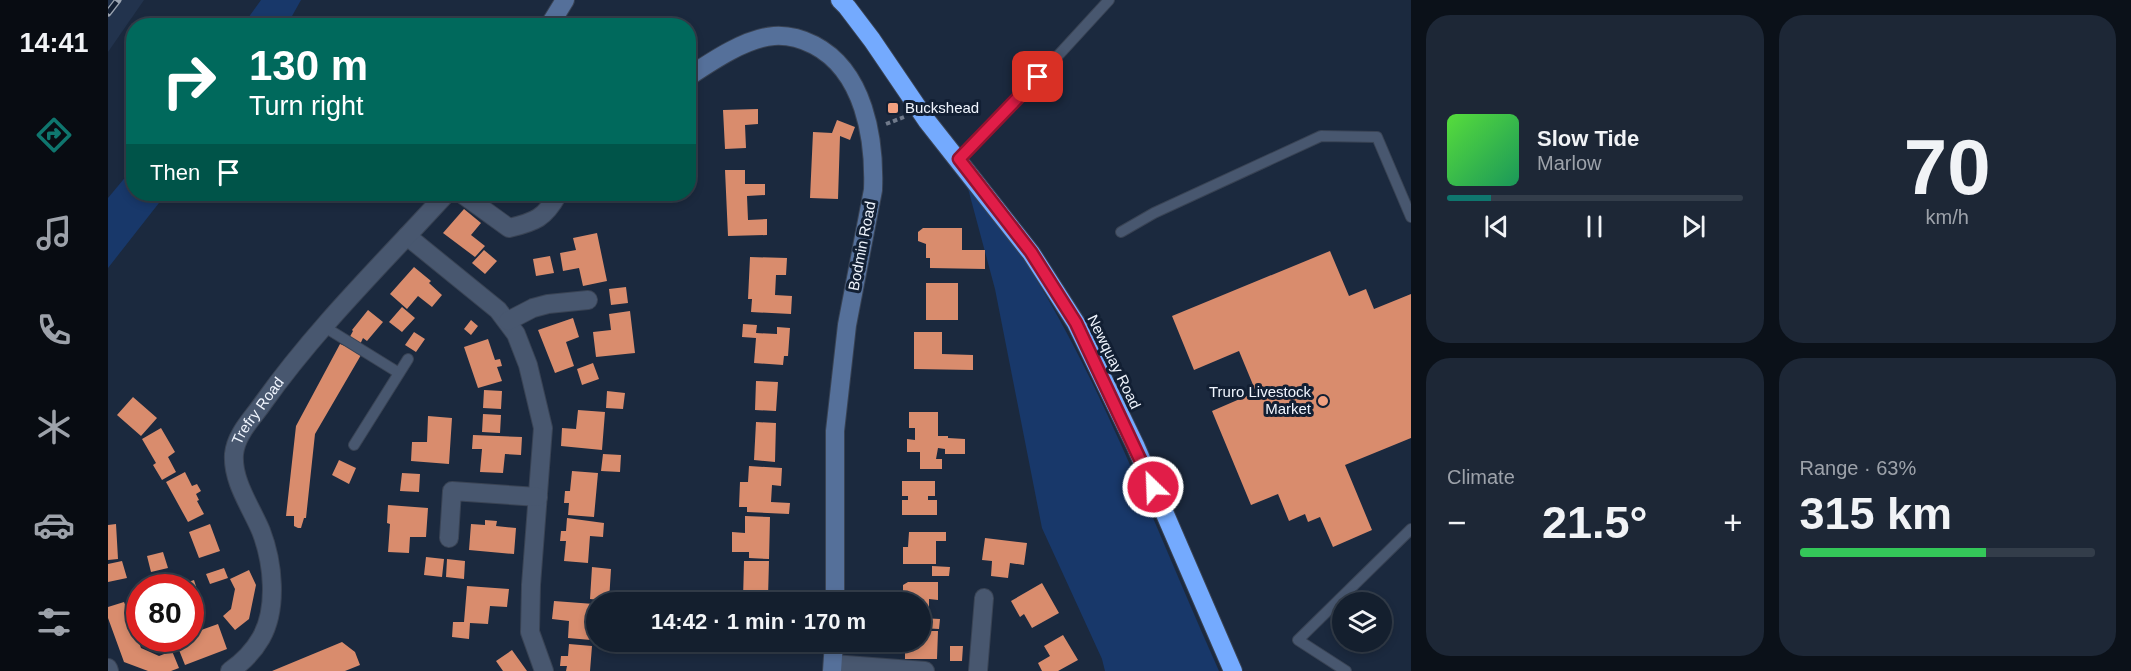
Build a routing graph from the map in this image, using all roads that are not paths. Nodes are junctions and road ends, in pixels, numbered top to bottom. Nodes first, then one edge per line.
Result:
1 (565, 0) edge
2 (840, 0) edge
3 (858, 0) edge
4 (1109, 0) edge
5 (554, 18) edge
6 (872, 40) junction
7 (696, 72) edge
8 (959, 159) junction
9 (440, 201) edge
10 (472, 201) edge
11 (554, 201) edge
12 (1411, 218) edge
13 (1121, 232) dead end
14 (407, 236) junction
15 (588, 300) dead end
16 (508, 321) junction
17 (322, 326) junction
18 (408, 359) dead end
19 (399, 373) junction
20 (354, 445) dead end
21 (538, 497) junction
22 (1411, 529) edge
23 (448, 538) dead end
24 (835, 592) edge
25 (984, 598) dead end
26 (833, 652) edge
27 (832, 668) edge
28 (230, 671) edge
29 (544, 671) edge
30 (925, 671) edge
31 (978, 671) edge
32 (1233, 671) edge
33 (1346, 671) edge

1 - 5 street
2 - 6 highway, Newquay Road
3 - 6 highway, Newquay Road
4 - 8 lane
6 - 8 highway, Newquay Road
7 - 24 street, Bodmin Road
8 - 32 highway, Newquay Road
9 - 14 street, Trefry Road
10 - 11 street
12 - 13 lane
14 - 16 street
14 - 17 street, Trefry Road
15 - 16 street
16 - 21 street
17 - 19 lane
17 - 28 street, Trefry Road
18 - 19 lane
19 - 20 lane
21 - 23 street
21 - 29 street
22 - 33 lane
25 - 31 street
26 - 27 street
27 - 30 street

